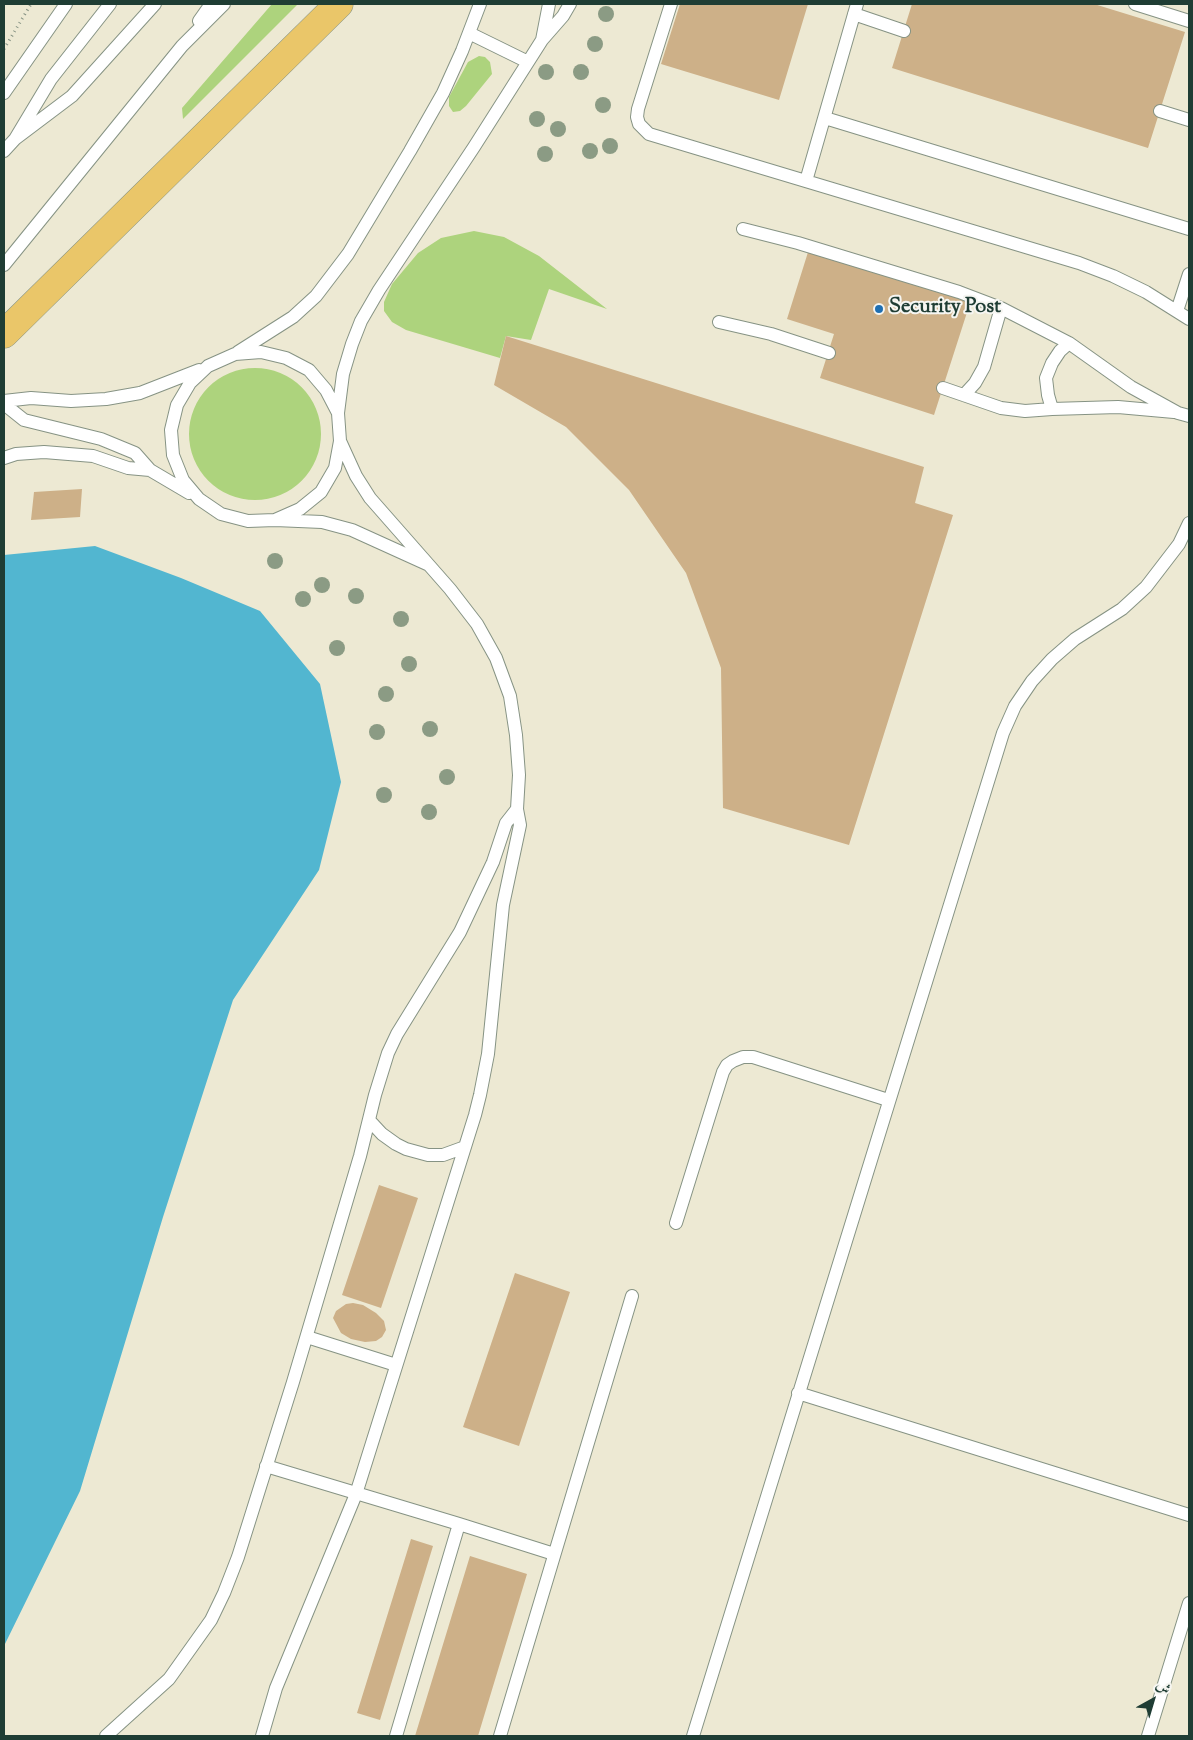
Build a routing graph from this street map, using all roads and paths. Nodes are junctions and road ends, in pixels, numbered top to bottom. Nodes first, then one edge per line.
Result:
1 (31, 4) edge
2 (66, 4) edge
3 (110, 4) edge
4 (155, 4) edge
5 (211, 4) edge
6 (224, 4) edge
7 (339, 4) edge
8 (480, 4) edge
9 (549, 4) edge
10 (570, 4) edge
11 (672, 4) edge
12 (1135, 4) edge
13 (856, 9) edge
14 (1189, 21) edge
15 (904, 31) dead end
16 (469, 33) junction
17 (542, 40) junction
18 (182, 46) junction
19 (4, 49) edge
20 (528, 62) junction
21 (4, 93) edge
22 (1160, 111) dead end
23 (825, 118) junction
24 (1189, 120) edge
25 (15, 138) junction
26 (4, 152) edge
27 (806, 181) junction
28 (743, 229) dead end
29 (1189, 229) edge
30 (5, 263) edge
31 (1189, 274) edge
32 (1001, 308) junction
33 (1177, 311) junction
34 (1189, 319) edge
35 (719, 322) dead end
36 (4, 334) edge
37 (1070, 343) junction
38 (829, 353) dead end
39 (235, 354) junction
40 (208, 366) junction
41 (943, 388) dead end
42 (964, 395) junction
43 (4, 403) edge
44 (1052, 408) junction
45 (338, 413) junction
46 (1184, 414) edge
47 (340, 441) junction
48 (4, 458) edge
49 (150, 470) junction
50 (199, 499) junction
51 (275, 520) junction
52 (1189, 523) edge
53 (431, 566) junction
54 (517, 809) junction
55 (888, 1100) junction
56 (369, 1120) junction
57 (465, 1147) junction
58 (676, 1222) dead end
59 (632, 1296) dead end
60 (307, 1337) junction
61 (396, 1365) junction
62 (798, 1393) junction
63 (266, 1466) junction
64 (356, 1494) junction
65 (1189, 1515) edge
66 (459, 1524) junction
67 (554, 1554) junction
68 (1189, 1603) edge
69 (106, 1736) edge
70 (262, 1736) edge
71 (396, 1736) edge
72 (500, 1736) edge
73 (693, 1736) edge
74 (1148, 1736) edge

1 - 19 path
2 - 21 lane
3 - 25 lane
4 - 25 lane
5 - 18 lane
6 - 18 lane
7 - 36 highway
8 - 16 lane
9 - 17 lane
10 - 17 lane
11 - 27 lane
12 - 14 lane
13 - 15 lane
13 - 23 lane
16 - 20 lane
16 - 39 lane
17 - 20 lane
18 - 30 lane
20 - 45 lane
22 - 24 lane
23 - 27 lane
23 - 29 lane
25 - 26 lane
27 - 33 lane
28 - 32 lane
31 - 33 lane
32 - 37 lane
32 - 42 lane
33 - 34 lane
35 - 38 lane
37 - 44 lane
37 - 46 lane
39 - 40 lane
39 - 45 lane
40 - 43 lane
40 - 50 lane
41 - 42 lane
42 - 44 lane
43 - 49 lane
44 - 46 lane
45 - 47 lane
47 - 51 lane
47 - 53 lane
48 - 49 lane
49 - 50 lane
50 - 51 lane
51 - 53 lane
52 - 55 lane
53 - 54 lane
54 - 56 lane
54 - 57 lane
55 - 58 lane
55 - 62 lane
56 - 57 lane
56 - 60 lane
57 - 61 lane
59 - 67 lane
60 - 61 lane
60 - 63 lane
61 - 64 lane
62 - 65 lane
62 - 73 lane
63 - 64 lane
63 - 69 lane
64 - 66 lane
64 - 70 lane
66 - 67 lane
66 - 71 lane
67 - 72 lane
68 - 74 lane

